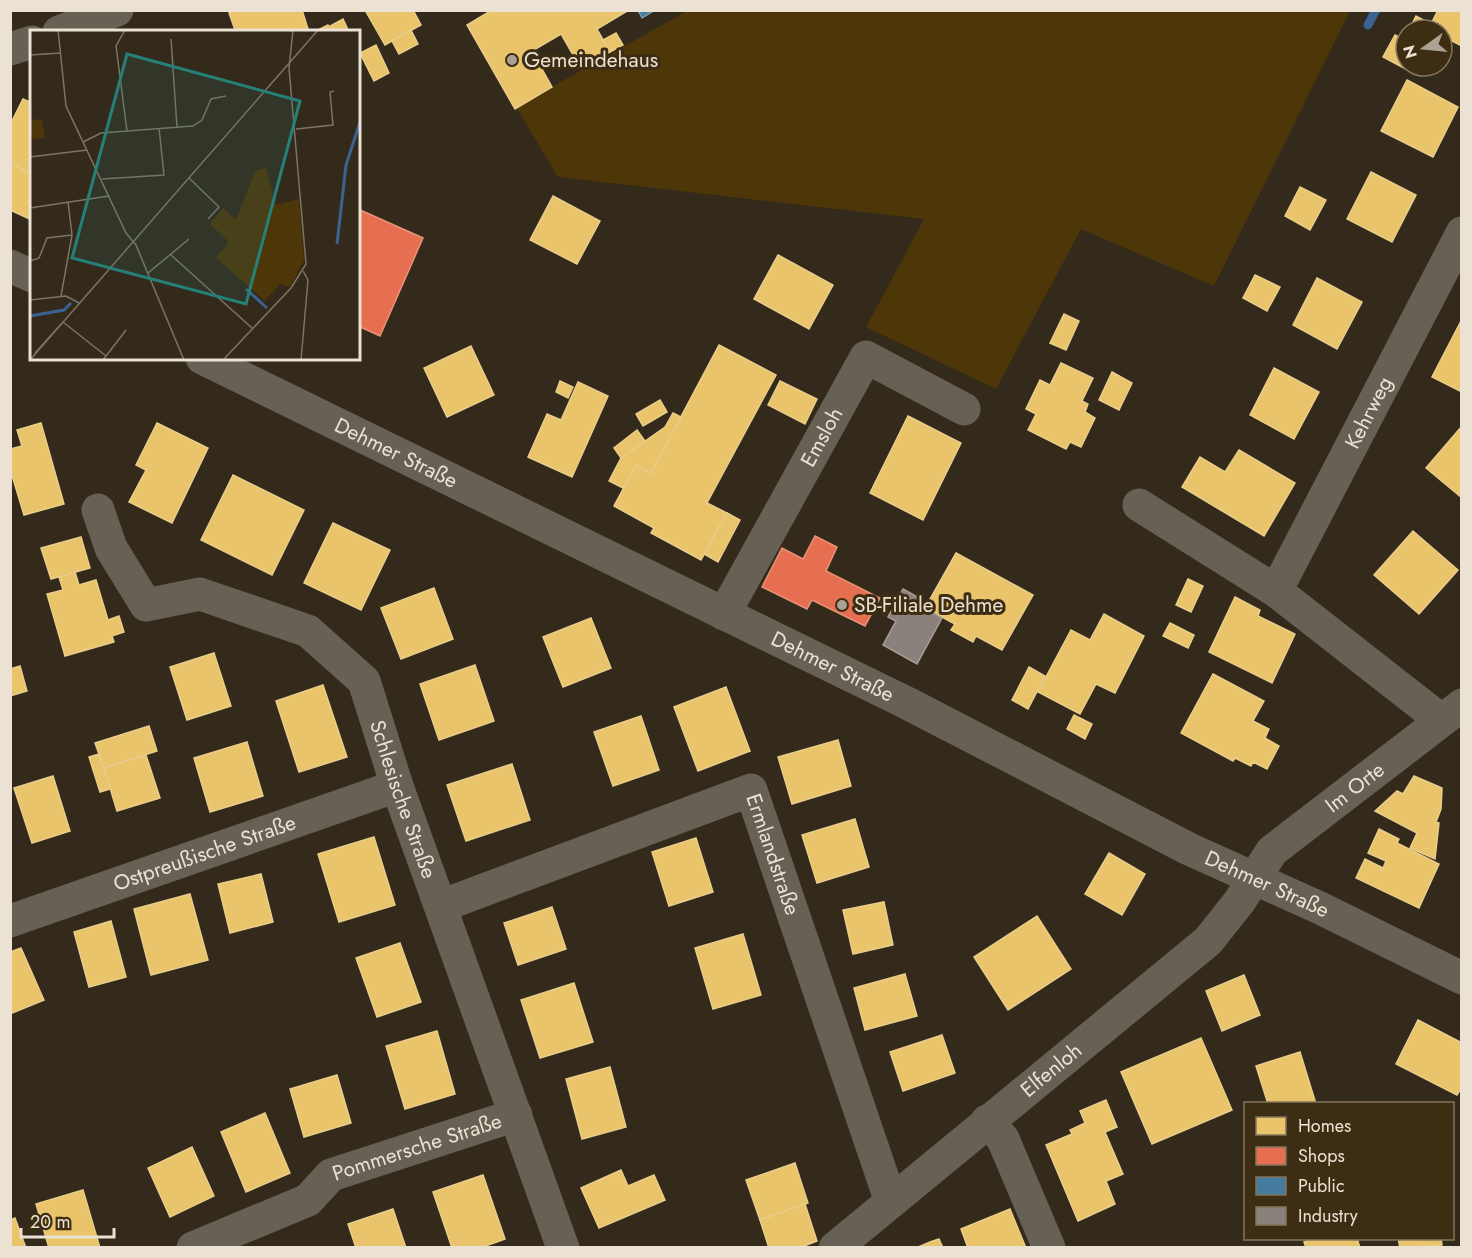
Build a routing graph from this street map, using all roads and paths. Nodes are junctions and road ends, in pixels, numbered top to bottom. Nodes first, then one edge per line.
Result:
1 (117, 10) edge
2 (64, 30) edge
3 (30, 43) edge
4 (10, 49) edge
5 (1461, 233) edge
6 (10, 266) edge
7 (30, 275) edge
8 (206, 360) edge
9 (964, 409) dead end
10 (1139, 505) dead end
11 (99, 510) dead end
12 (1276, 591) junction
13 (724, 614) junction
14 (1451, 712) edge
15 (397, 786) junction
16 (1255, 878) junction
17 (441, 906) junction
18 (10, 921) edge
19 (1461, 978) edge
20 (516, 1115) junction
21 (987, 1121) junction
22 (890, 1199) junction
23 (193, 1248) edge
24 (563, 1248) edge
25 (835, 1248) edge
26 (1049, 1248) edge

1 - 2 street
3 - 4 street
5 - 12 street, Kehrweg
6 - 7 street
8 - 13 street, Dehmer Straße
9 - 13 street, Emsloh
10 - 12 street
11 - 15 street, Schlesische Straße
12 - 14 street
13 - 16 street, Dehmer Straße
14 - 16 street, Im Orte
15 - 17 street, Schlesische Straße
15 - 18 street, Ostpreußische Straße
16 - 19 street, Dehmer Straße
16 - 21 street, Elfenloh
17 - 20 street, Schlesische Straße
17 - 22 street, Ermlandstraße
20 - 23 street, Pommersche Straße
20 - 24 street, Schlesische Straße
21 - 22 street, Elfenloh
21 - 26 street
22 - 25 street, Elfenloh

